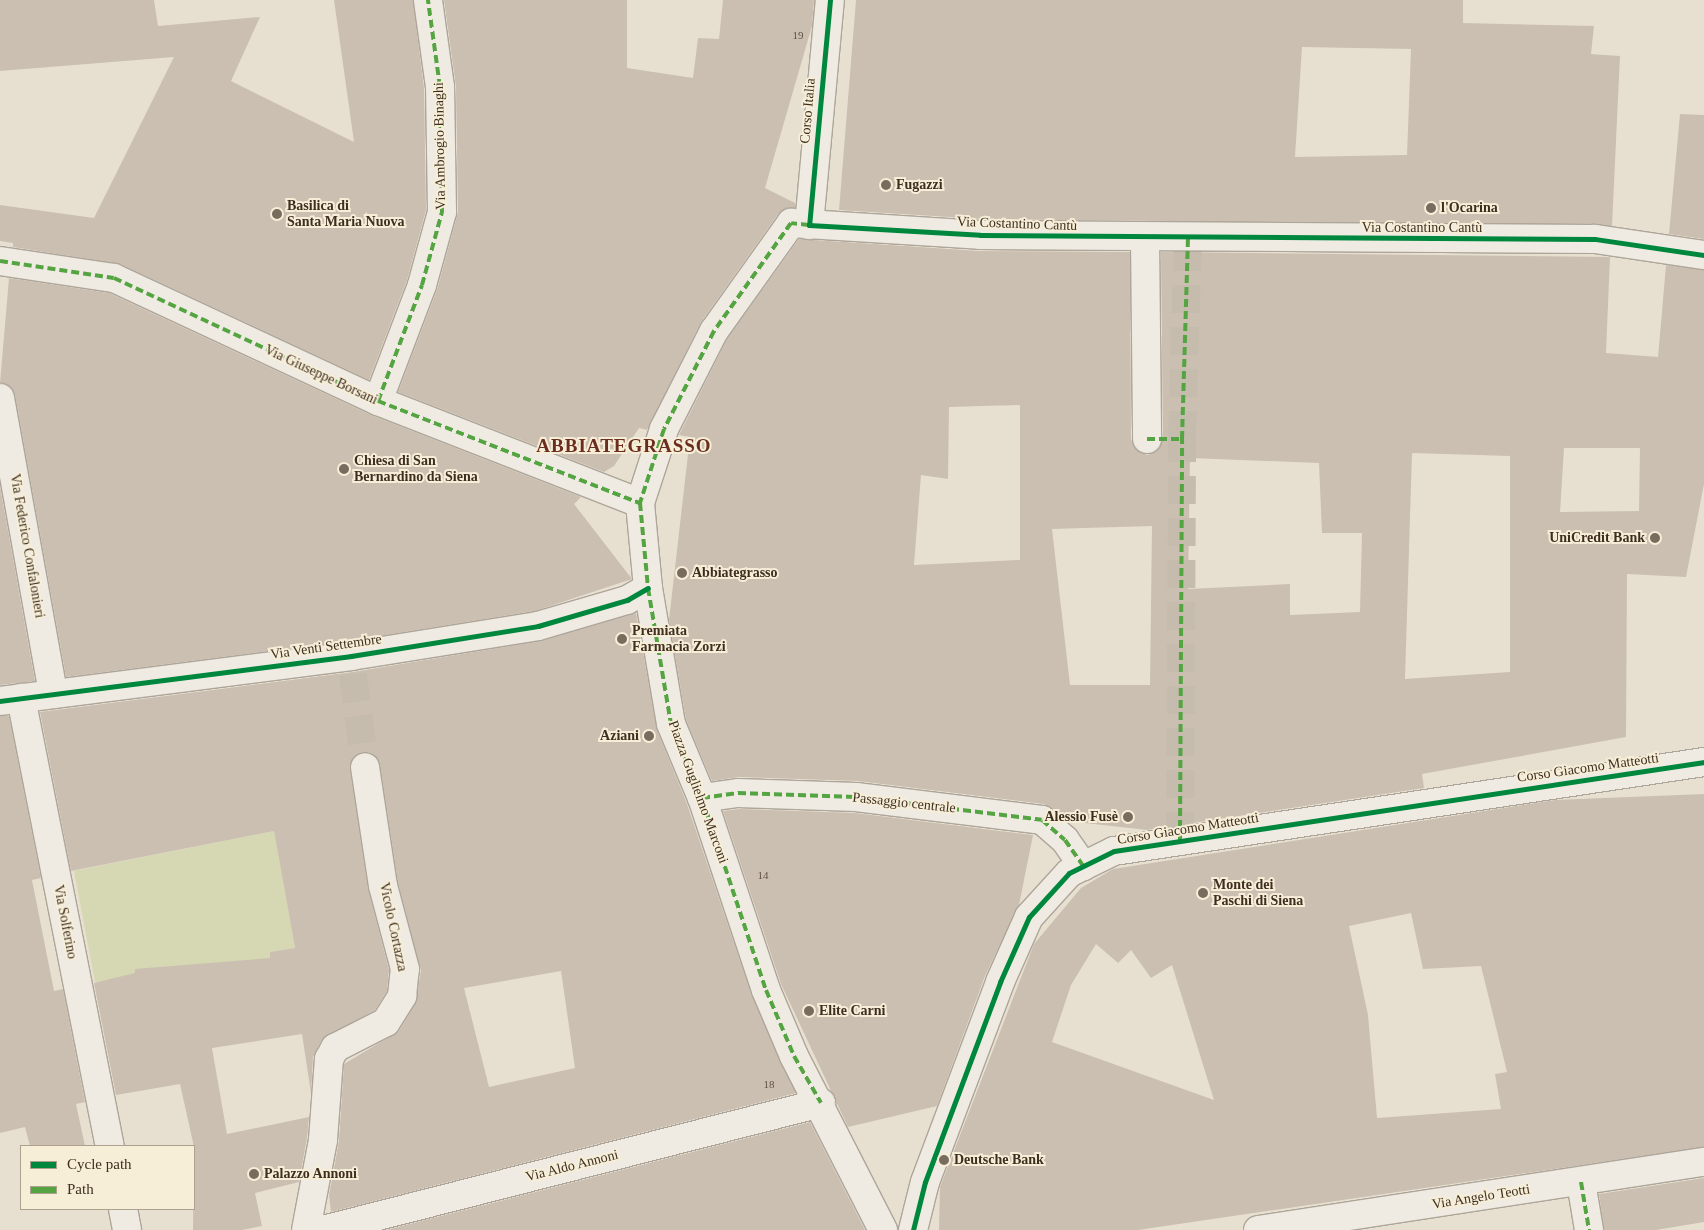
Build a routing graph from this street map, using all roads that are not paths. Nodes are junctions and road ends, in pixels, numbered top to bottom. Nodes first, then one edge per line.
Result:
1 (428, 0) edge
2 (830, 0) edge
3 (809, 225) junction
4 (1145, 238) junction
5 (1704, 256) edge
6 (0, 261) edge
7 (0, 398) edge
8 (378, 401) junction
9 (1147, 440) dead end
10 (640, 503) junction
11 (648, 588) junction
12 (53, 694) junction
13 (10, 700) edge
14 (1704, 762) edge
15 (365, 767) tunnel mouth
16 (702, 798) junction
17 (1083, 866) junction
18 (821, 1103) junction
19 (110, 1145) edge
20 (1704, 1162) edge
21 (1581, 1182) junction
22 (123, 1210) edge
23 (1294, 1228) edge
24 (127, 1230) edge
25 (306, 1230) edge
26 (323, 1230) edge
27 (884, 1230) edge
28 (913, 1230) edge
29 (1258, 1230) edge
30 (1589, 1230) edge

1 - 8 street, Via Ambrogio Binaghi
2 - 3 street, Corso Italia
3 - 4 street, Via Costantino Cantù
3 - 10 street, Piazza Guglielmo Marconi
4 - 5 street, Via Costantino Cantù
4 - 9 street
6 - 8 street, Via Giuseppe Borsani
7 - 12 street, Via Federico Confalonieri
8 - 10 street, Via Giuseppe Borsani
10 - 11 street, Piazza Guglielmo Marconi
11 - 12 street, Via Venti Settembre
11 - 16 street, Piazza Guglielmo Marconi
12 - 13 street, Via Venti Settembre
13 - 19 street, Via Solferino
14 - 17 street, Corso Giacomo Matteotti
15 - 25 street, Vicolo Cortazza
16 - 17 street, Passaggio centrale
16 - 18 street, Piazza Guglielmo Marconi
17 - 28 street, Corso Giacomo Matteotti
18 - 26 street, Via Aldo Annoni
18 - 27 street, Piazza Guglielmo Marconi
20 - 21 street, Via Angelo Teotti
21 - 23 street, Via Angelo Teotti
21 - 30 street
22 - 24 street
23 - 29 street, Via Angelo Teotti

